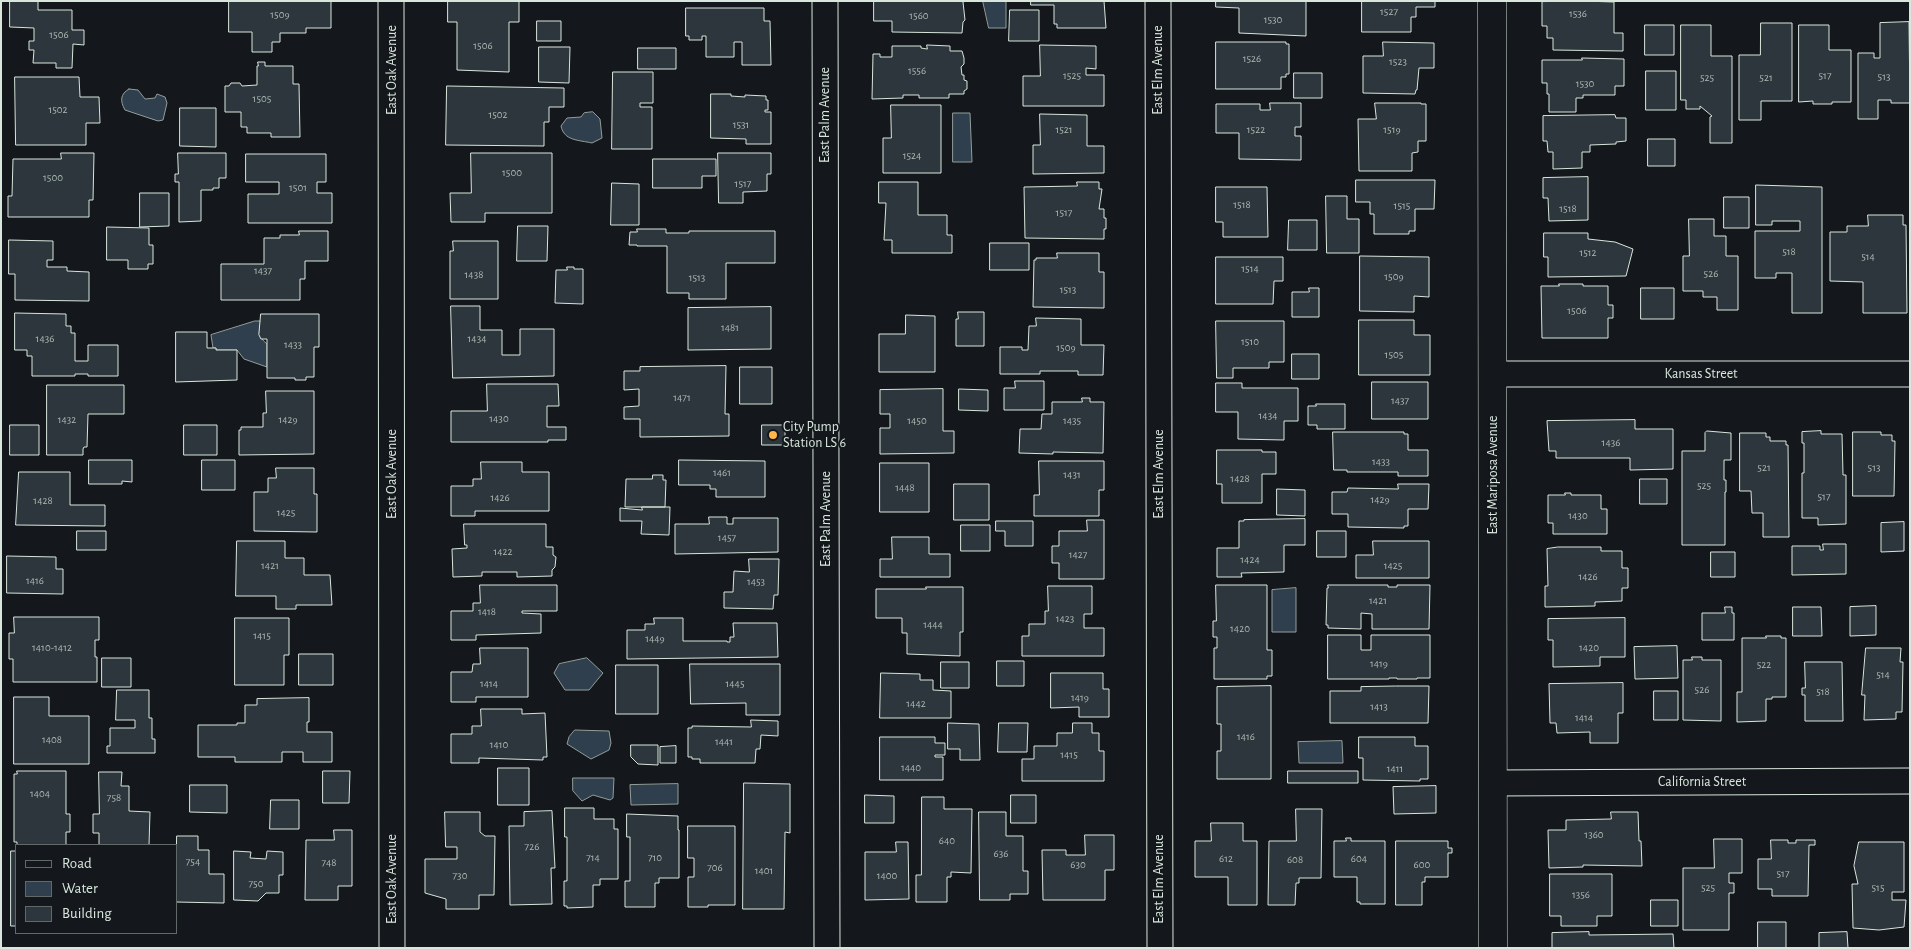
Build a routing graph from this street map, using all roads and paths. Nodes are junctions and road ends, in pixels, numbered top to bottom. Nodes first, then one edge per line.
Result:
1 (391, 1) edge
2 (825, 1) edge
3 (1158, 1) edge
4 (1492, 1) edge
5 (1492, 374) junction
6 (1910, 374) edge
7 (1910, 781) edge
8 (1493, 783) junction
9 (392, 948) edge
10 (827, 948) edge
11 (1160, 948) edge
12 (1493, 948) edge

1 - 9 street, East Oak Avenue
2 - 10 street, East Palm Avenue
3 - 11 street, East Elm Avenue
4 - 5 street, East Mariposa Avenue
5 - 6 street, Kansas Street
5 - 8 street, East Mariposa Avenue
7 - 8 street, California Street
8 - 12 street, East Mariposa Avenue

